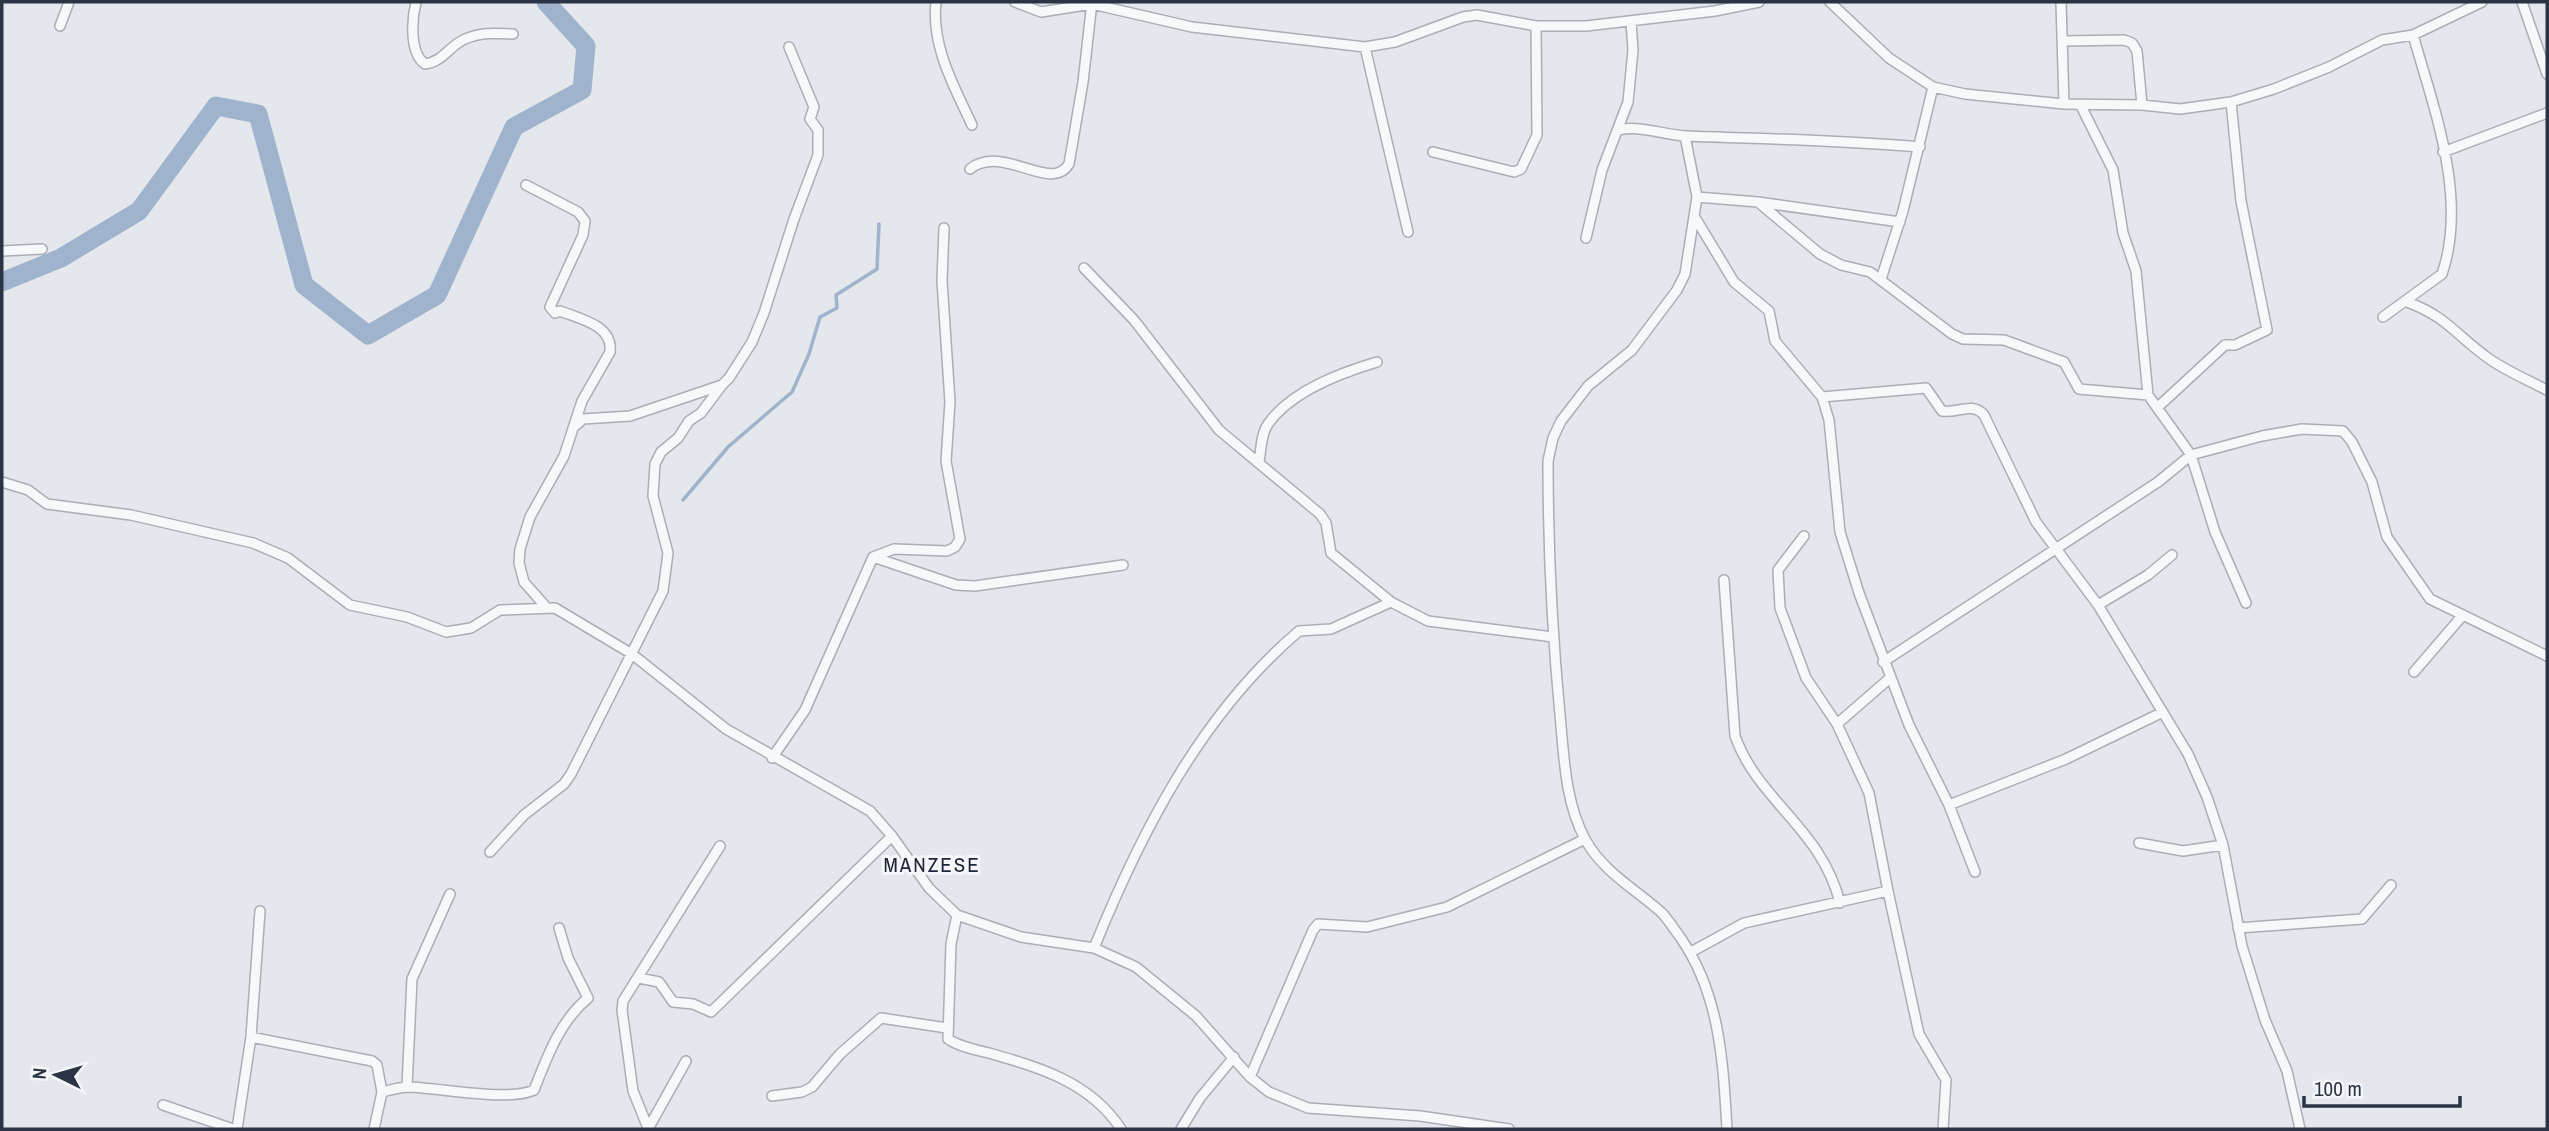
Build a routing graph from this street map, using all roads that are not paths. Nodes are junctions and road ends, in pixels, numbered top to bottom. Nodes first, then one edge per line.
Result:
1 (69, 2) edge
2 (416, 2) edge
3 (936, 2) edge
4 (1015, 2) edge
5 (1759, 2) edge
6 (1830, 2) edge
7 (2061, 2) edge
8 (2482, 2) edge
9 (2522, 2) edge
10 (1092, 3) edge
11 (1715, 6) edge
12 (1631, 22) junction
13 (60, 26) dead end
14 (1536, 26) junction
15 (513, 34) dead end
16 (2413, 35) junction
17 (2064, 41) junction
18 (789, 47) dead end
19 (1365, 47) junction
20 (2547, 74) edge
21 (1933, 88) junction
22 (2231, 102) junction
23 (2064, 104) junction
24 (2080, 104) junction
25 (2142, 104) junction
26 (2547, 113) edge
27 (972, 125) dead end
28 (1618, 130) junction
29 (1685, 136) junction
30 (1920, 147) junction
31 (1433, 152) dead end
32 (2443, 152) junction
33 (970, 169) dead end
34 (526, 185) dead end
35 (1697, 197) junction
36 (1758, 202) junction
37 (1696, 219) junction
38 (1900, 222) junction
39 (944, 228) dead end
40 (1408, 232) dead end
41 (1586, 238) dead end
42 (43, 249) dead end
43 (2, 251) edge
44 (1084, 268) dead end
45 (1881, 279) junction
46 (2407, 302) junction
47 (2383, 317) dead end
48 (1377, 362) dead end
49 (722, 385) junction
50 (2547, 390) edge
51 (2148, 395) junction
52 (1822, 397) junction
53 (2159, 406) junction
54 (572, 429) junction
55 (2191, 455) junction
56 (1259, 461) junction
57 (2, 482) edge
58 (1804, 536) dead end
59 (2053, 548) junction
60 (2172, 555) dead end
61 (873, 556) junction
62 (1123, 565) dead end
63 (1724, 580) dead end
64 (1391, 603) junction
65 (2246, 603) dead end
66 (2098, 605) junction
67 (547, 608) junction
68 (2463, 615) junction
69 (1553, 637) junction
70 (632, 654) junction
71 (2547, 656) edge
72 (1883, 662) junction
73 (2414, 672) dead end
74 (1890, 678) junction
75 (2163, 712) junction
76 (1837, 724) junction
77 (772, 758) junction
78 (1949, 805) junction
79 (892, 836) junction
80 (1585, 839) junction
81 (2138, 843) dead end
82 (2222, 845) junction
83 (720, 846) dead end
84 (490, 852) dead end
85 (1975, 872) dead end
86 (2391, 885) dead end
87 (1888, 891) junction
88 (450, 894) dead end
89 (1840, 903) junction
90 (260, 911) dead end
91 (957, 915) junction
92 (559, 928) dead end
93 (2238, 928) junction
94 (1094, 948) junction
95 (1690, 952) junction
96 (639, 978) junction
97 (947, 1028) junction
98 (251, 1037) junction
99 (1234, 1057) junction
100 (686, 1061) dead end
101 (1250, 1077) junction
102 (407, 1087) junction
103 (382, 1092) junction
104 (772, 1096) dead end
105 (163, 1105) dead end
106 (235, 1129) edge
107 (374, 1129) edge
108 (648, 1129) edge
109 (1121, 1129) edge
110 (1181, 1129) edge
111 (1509, 1129) edge
112 (1727, 1129) edge
113 (1943, 1129) edge
114 (2300, 1129) edge

1 - 13 street
2 - 15 street
3 - 27 street
4 - 10 street
5 - 11 street
6 - 21 street
7 - 17 street
8 - 16 street
9 - 20 street
10 - 19 street
10 - 33 street
11 - 12 street
12 - 14 street
12 - 28 street
14 - 19 street
14 - 31 street
16 - 22 street
16 - 32 street
17 - 23 street
17 - 25 street
18 - 49 street
19 - 40 street
21 - 23 street
21 - 30 street
22 - 25 street
22 - 53 street
23 - 24 street
24 - 25 street
24 - 51 street
26 - 32 street
28 - 29 street
28 - 41 street
29 - 30 street
29 - 35 street
30 - 38 street
32 - 46 street
34 - 54 street
35 - 36 street
35 - 37 street
36 - 38 street
36 - 45 street
37 - 52 street
37 - 69 street
38 - 45 street
39 - 61 street
42 - 43 street
44 - 56 street
45 - 51 street
46 - 47 street
46 - 50 street
48 - 56 street
49 - 54 street
49 - 70 street
51 - 53 street
52 - 59 street
52 - 72 street
53 - 55 street
54 - 67 street
55 - 59 street
55 - 65 street
55 - 68 street
56 - 64 street
57 - 67 street
58 - 76 street
59 - 66 street
59 - 72 street
60 - 66 street
61 - 62 street
61 - 77 street
63 - 89 street
64 - 69 street
64 - 94 street
66 - 75 street
67 - 70 street
68 - 71 street
68 - 73 street
69 - 80 street
70 - 77 street
70 - 84 street
72 - 74 street
74 - 76 street
74 - 78 street
75 - 78 street
75 - 82 street
76 - 87 street
77 - 79 street
78 - 85 street
79 - 91 street
79 - 96 street
80 - 95 street
80 - 101 street
81 - 82 street
82 - 93 street
83 - 96 street
86 - 93 street
87 - 89 street
87 - 113 street
88 - 102 street
89 - 95 street
90 - 98 street
91 - 94 street
91 - 97 street
92 - 102 street
93 - 114 street
94 - 99 street
95 - 112 street
96 - 108 street
97 - 104 street
97 - 109 street
98 - 103 street
98 - 106 street
99 - 101 street
99 - 110 street
100 - 108 street
101 - 111 street
102 - 103 street
103 - 107 street
105 - 106 street

